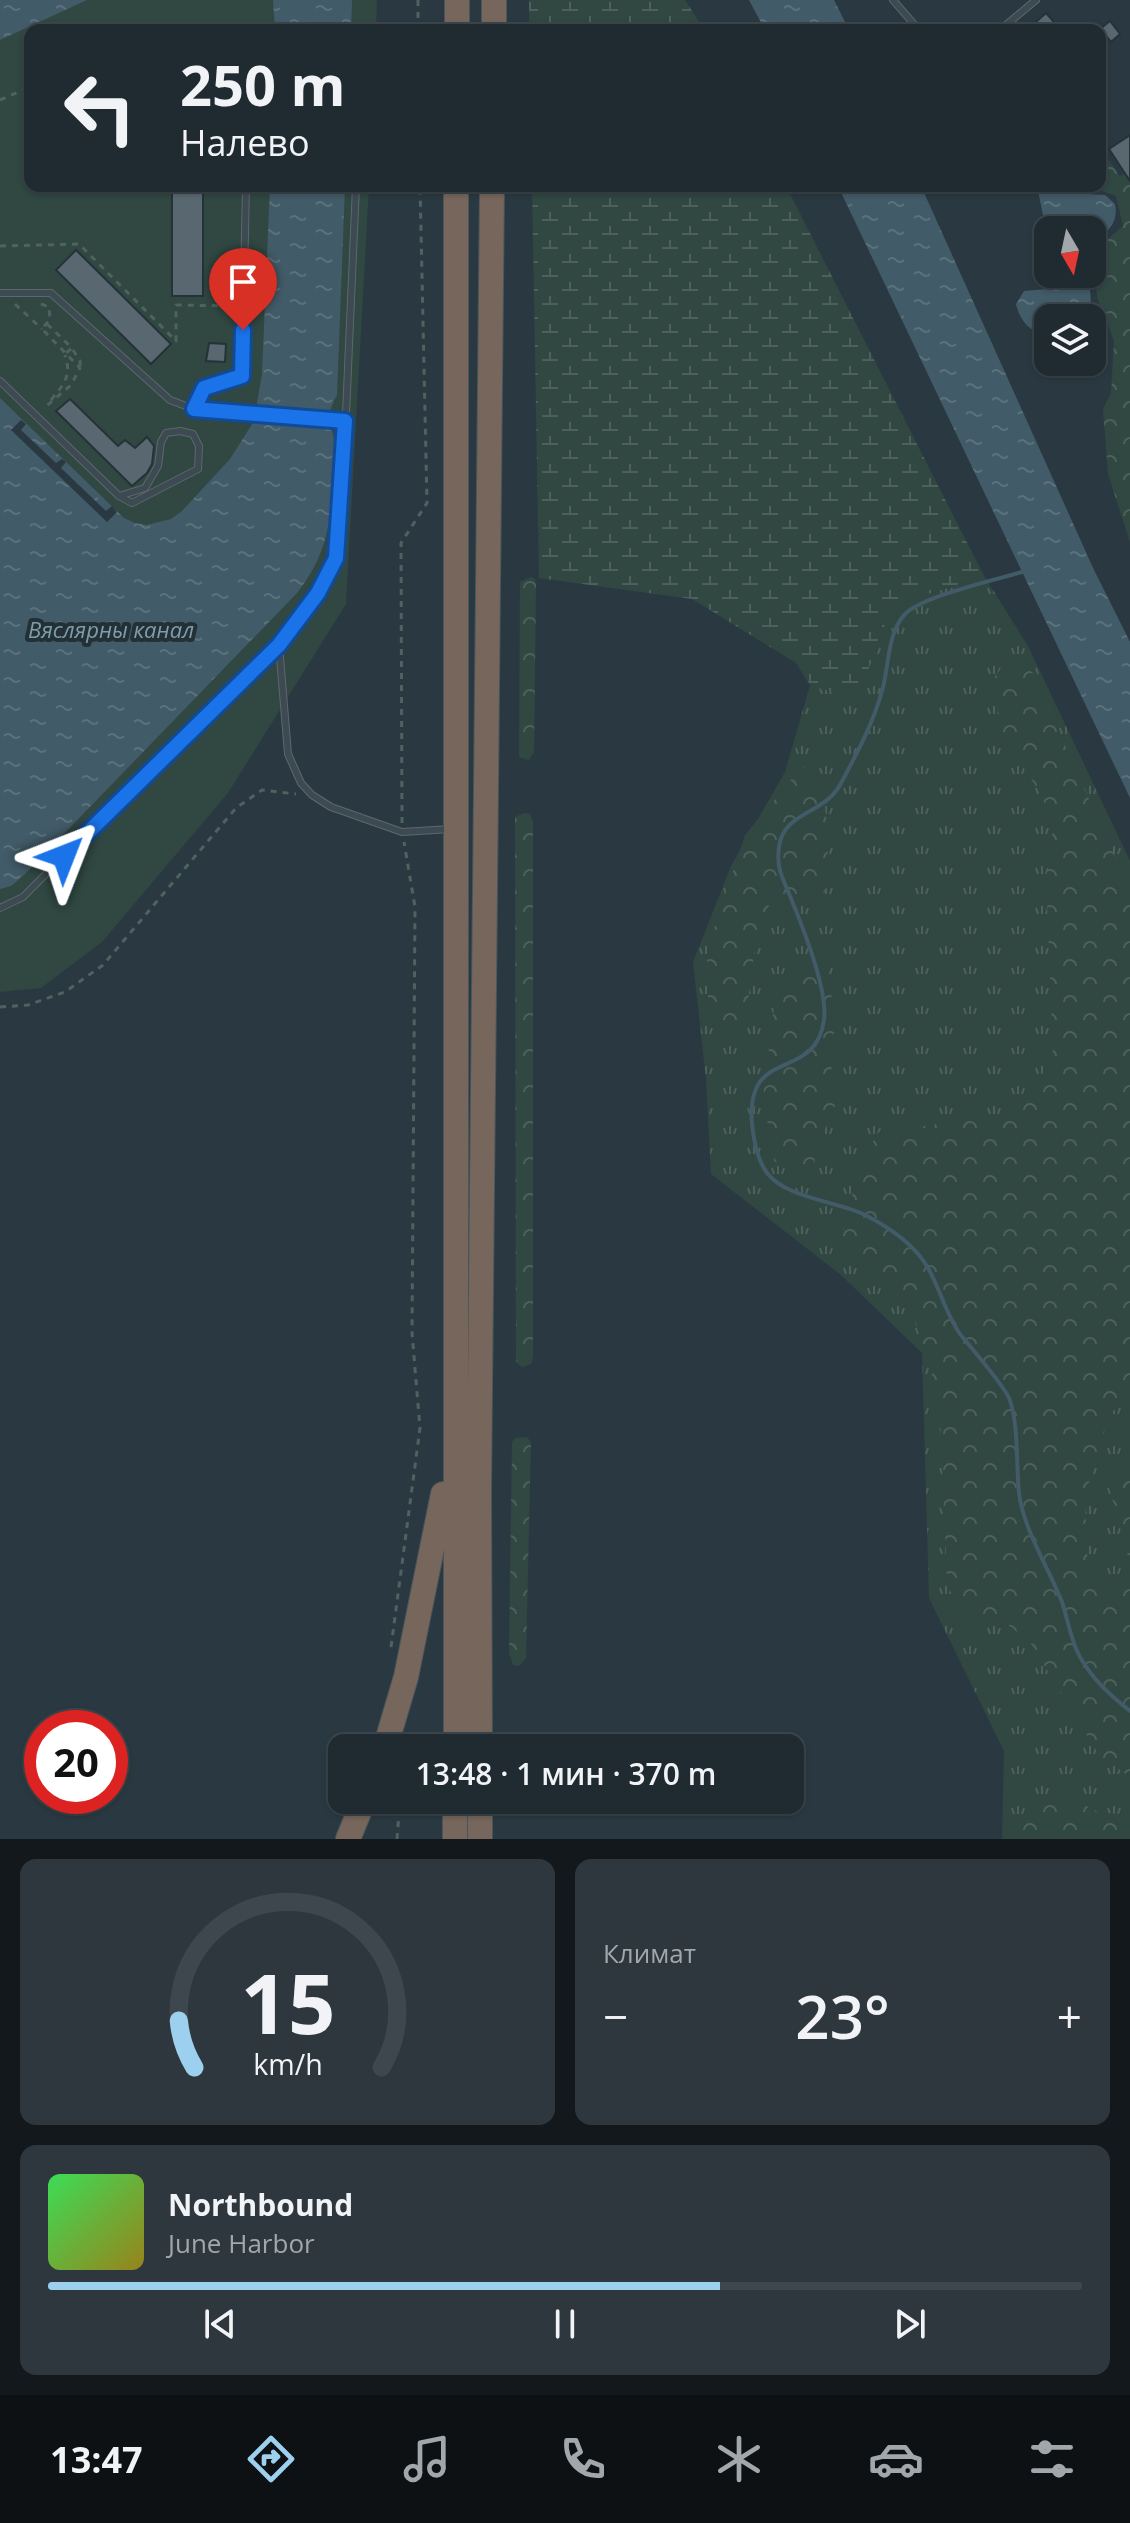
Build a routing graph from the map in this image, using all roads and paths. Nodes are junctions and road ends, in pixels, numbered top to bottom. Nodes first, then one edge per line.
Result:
1 (418, 0) edge
2 (457, 0) edge
3 (494, 0) edge
4 (893, 0) edge
5 (1036, 0) edge
6 (418, 24) edge
7 (457, 24) edge
8 (494, 24) edge
9 (914, 24) edge
10 (1007, 24) edge
11 (24, 90) edge
12 (0, 100) edge
13 (246, 192) edge
14 (356, 192) edge
15 (420, 192) edge
16 (456, 192) edge
17 (492, 192) edge
18 (0, 246) edge
19 (0, 293) edge
20 (26, 303) dead end
21 (39, 303) dead end
22 (243, 307) junction
23 (46, 323) junction
24 (42, 329) junction
25 (72, 348) junction
26 (65, 354) junction
27 (80, 368) junction
28 (0, 381) edge
29 (194, 409) junction
30 (343, 421) junction
31 (119, 496) junction
32 (279, 645) junction
33 (312, 795) junction
34 (455, 829) junction
35 (402, 832) junction
36 (0, 908) edge
37 (0, 1007) edge
38 (454, 1404) junction
39 (391, 1649) dead end
40 (389, 1734) edge
41 (456, 1734) edge
42 (480, 1734) edge
43 (358, 1814) edge
44 (399, 1814) edge
45 (455, 1814) edge
46 (480, 1814) edge
47 (348, 1839) edge
48 (397, 1839) edge
49 (455, 1839) edge
50 (480, 1839) edge

1 - 6 path
2 - 7 highway
3 - 8 highway
4 - 9 lane
5 - 10 lane
11 - 12 path
13 - 22 lane
14 - 30 lane
15 - 35 path
16 - 34 highway
17 - 42 highway
18 - 22 path
19 - 29 lane
20 - 24 path
21 - 23 path
22 - 29 lane
23 - 24 path
23 - 25 path
24 - 26 path
25 - 26 path
25 - 27 path
26 - 27 path
26 - 27 path
28 - 31 lane
29 - 30 lane
30 - 32 lane
31 - 31 lane
32 - 33 lane
32 - 36 lane
33 - 35 lane
33 - 37 path
34 - 35 lane
34 - 38 highway
35 - 39 path
38 - 40 highway
38 - 41 highway
43 - 47 highway
44 - 48 path
45 - 49 highway
46 - 50 highway

